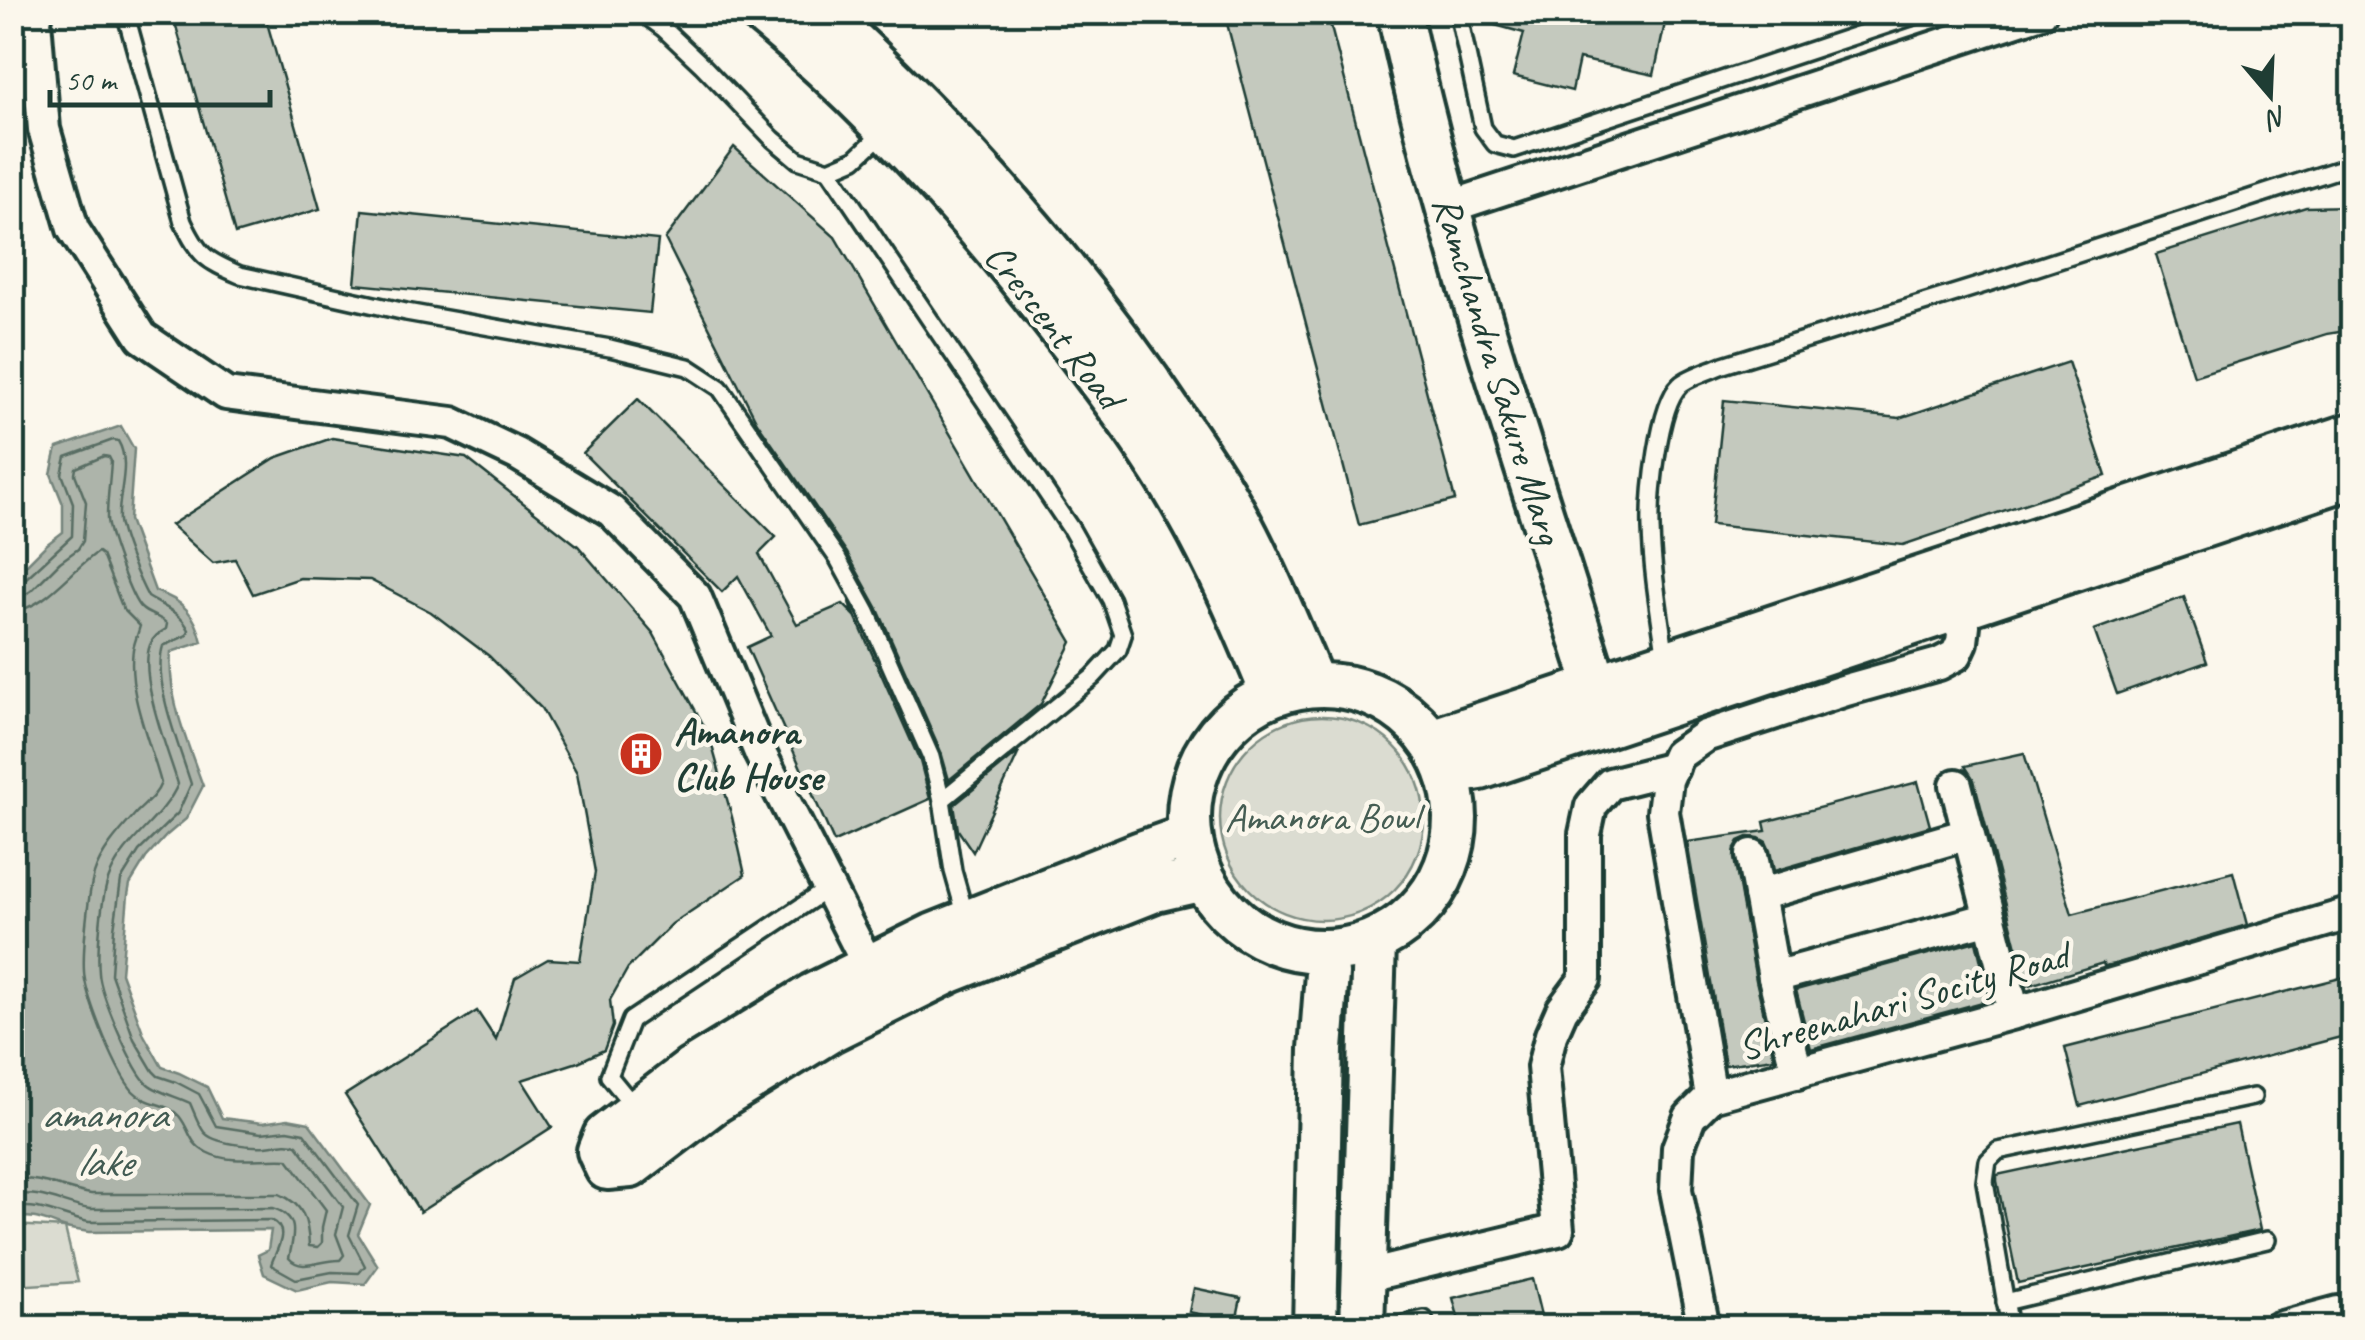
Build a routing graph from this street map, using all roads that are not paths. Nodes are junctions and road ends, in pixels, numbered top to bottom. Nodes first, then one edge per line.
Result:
1 (37, 12) edge
2 (125, 12) edge
3 (642, 12) edge
4 (761, 12) edge
5 (821, 12) edge
6 (1399, 12) edge
7 (1458, 12) edge
8 (1926, 12) edge
9 (2041, 12) edge
10 (886, 130) junction
11 (2352, 165) edge
12 (829, 170) junction
13 (1446, 208) junction
14 (2352, 435) edge
15 (2352, 476) edge
16 (1952, 589) junction
17 (1667, 664) junction
18 (1782, 667) junction
19 (1293, 689) junction
20 (1602, 706) junction
21 (1440, 757) junction
22 (1673, 768) junction
23 (1956, 785) dead end
24 (942, 800) junction
25 (1968, 834) junction
26 (1189, 836) junction
27 (1752, 855) dead end
28 (1203, 878) junction
29 (830, 888) junction
30 (1760, 894) junction
31 (2352, 913) edge
32 (1990, 918) junction
33 (968, 922) junction
34 (1374, 943) junction
35 (1324, 952) junction
36 (870, 967) junction
37 (1774, 978) junction
38 (2014, 1013) junction
39 (1796, 1073) junction
40 (1711, 1096) junction
41 (2253, 1097) dead end
42 (637, 1111) junction
43 (2267, 1240) dead end
44 (1364, 1277) junction
45 (2006, 1302) junction
46 (2338, 1312) dead end
47 (1315, 1328) edge
48 (1362, 1328) edge
49 (1389, 1328) edge
50 (1426, 1328) edge
51 (1704, 1328) edge
52 (2010, 1328) edge
53 (2278, 1328) edge

1 - 29 street
2 - 24 lane
3 - 12 lane
4 - 10 street, Crescent Road
5 - 19 street, Crescent Road
6 - 13 street, Ramchandra Sakure Marg
7 - 8 lane
9 - 13 street
10 - 12 lane
10 - 19 street, Crescent Road
11 - 17 lane
12 - 24 lane
13 - 20 street, Ramchandra Sakure Marg
14 - 16 street
15 - 16 street
16 - 18 street
17 - 18 street
17 - 20 street
18 - 20 street
18 - 22 street
19 - 21 street
19 - 26 street
20 - 21 street
21 - 34 street
22 - 40 street
22 - 44 street
23 - 25 street
24 - 33 lane
25 - 30 street
25 - 32 street
26 - 28 street
26 - 33 street
27 - 30 street
28 - 35 street
28 - 42 street
29 - 36 street
29 - 42 lane
30 - 37 street
31 - 38 street, Shreenahari Socity Road
32 - 37 street
32 - 38 street
33 - 36 street
34 - 35 street
34 - 44 street
35 - 47 street
36 - 42 street
37 - 39 street
38 - 39 street, Shreenahari Socity Road
39 - 40 street, Shreenahari Socity Road
40 - 51 street, Shreenahari Socity Road
41 - 45 lane
43 - 45 lane
44 - 48 street
45 - 52 lane
46 - 53 street
49 - 50 lane

